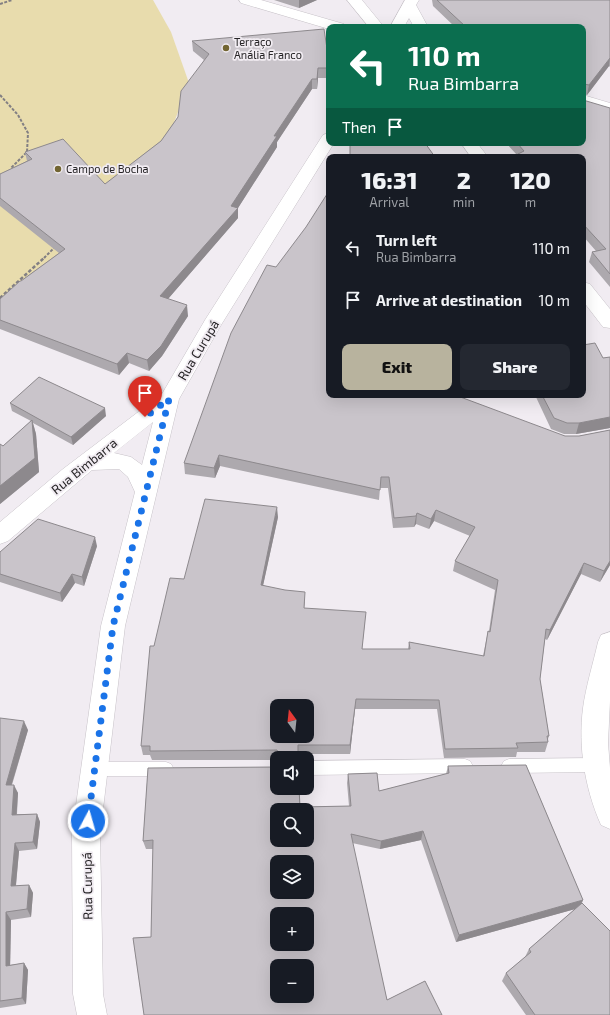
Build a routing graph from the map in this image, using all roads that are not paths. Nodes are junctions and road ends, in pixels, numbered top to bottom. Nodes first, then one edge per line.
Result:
1 (246, 0) edge
2 (354, 0) edge
3 (410, 2) edge
4 (329, 24) edge
5 (374, 24) edge
6 (399, 24) edge
7 (420, 24) edge
8 (586, 101) edge
9 (610, 108) edge
10 (326, 143) edge
11 (471, 146) edge
12 (478, 154) edge
13 (586, 292) edge
14 (610, 322) edge
15 (169, 399) junction
16 (86, 463) junction
17 (146, 492) junction
18 (0, 535) edge
19 (610, 642) edge
20 (596, 765) junction
21 (479, 766) edge
22 (494, 766) edge
23 (314, 768) edge
24 (94, 769) junction
25 (181, 769) edge
26 (610, 816) edge
27 (92, 1015) edge

1 - 4 street
2 - 5 street
3 - 6 street
3 - 7 street
8 - 9 street
10 - 15 street, Rua Curupá
11 - 12 street
13 - 14 street
15 - 16 street, Rua Bimbarra
15 - 17 street, Rua Curupá
16 - 17 street
16 - 18 street, Rua Bimbarra
17 - 24 street, Rua Curupá
19 - 20 street
20 - 22 lane
20 - 26 street
21 - 23 lane
24 - 25 lane
24 - 27 street, Rua Curupá

